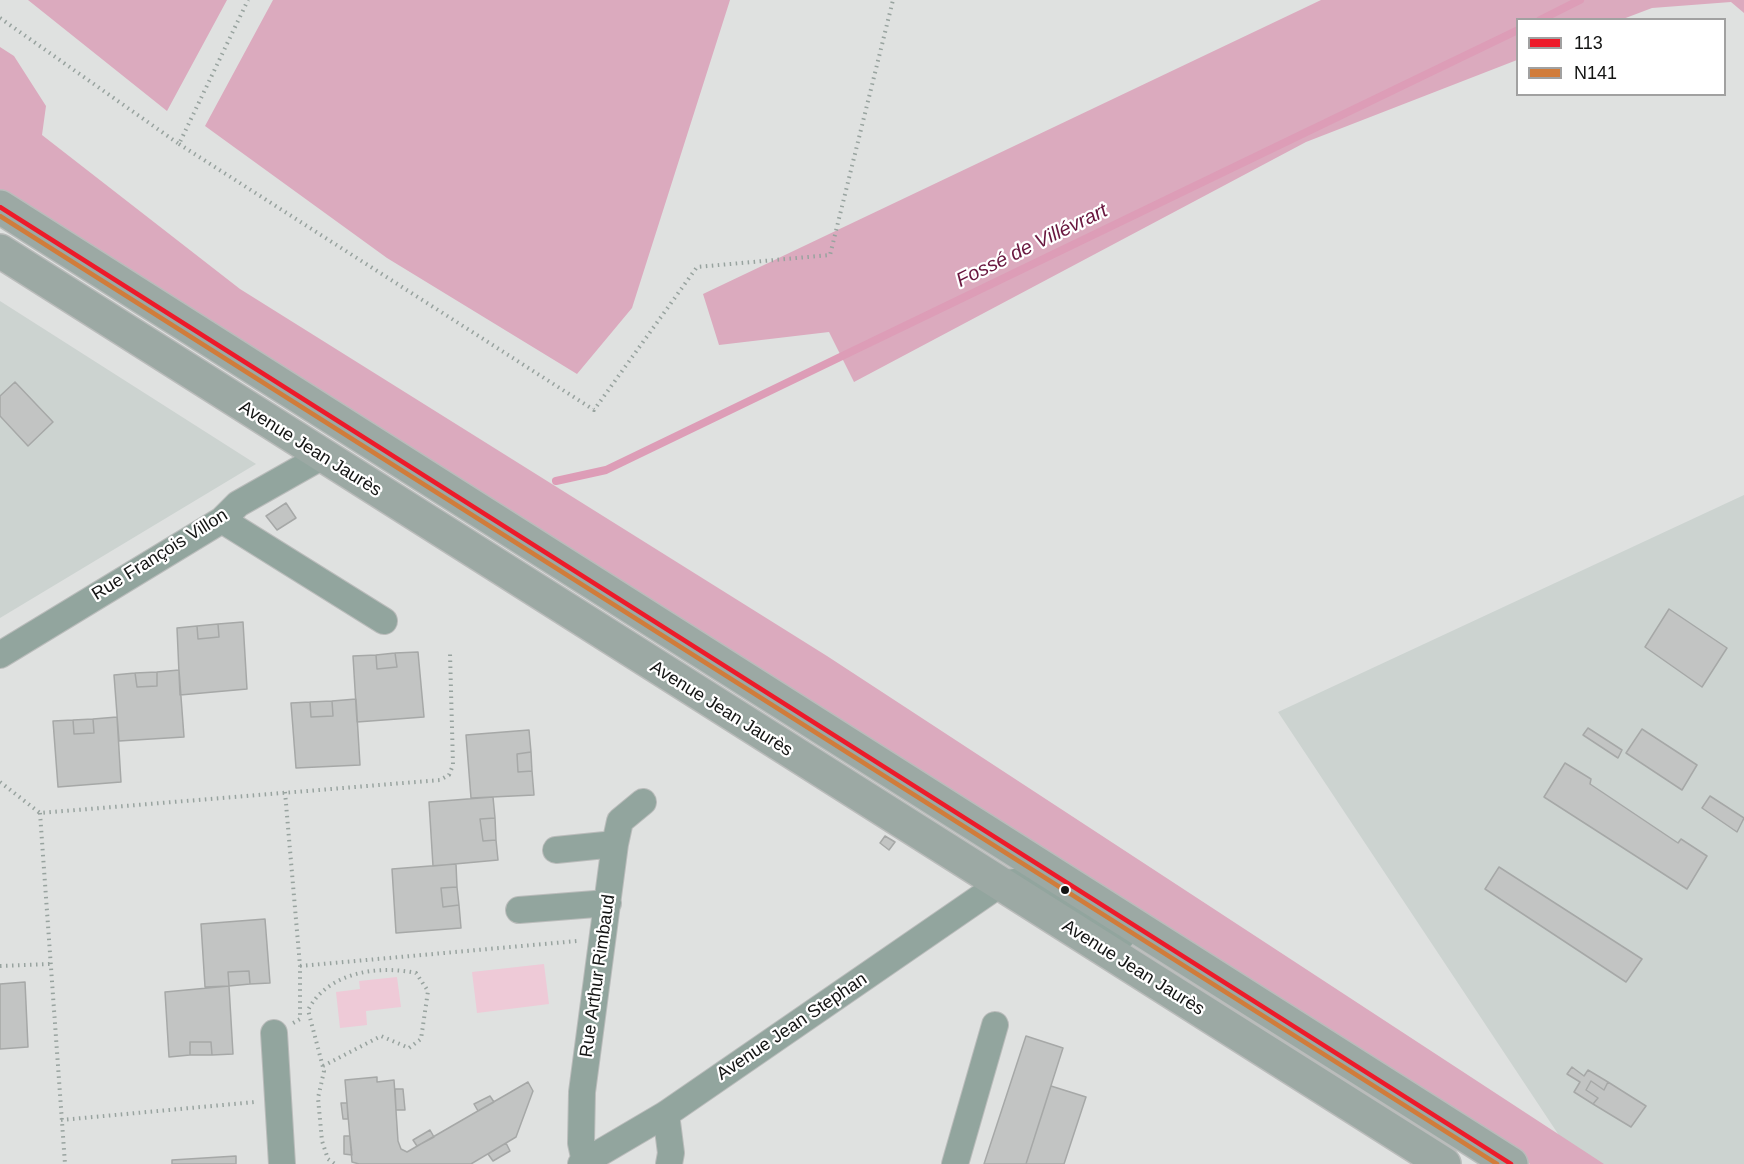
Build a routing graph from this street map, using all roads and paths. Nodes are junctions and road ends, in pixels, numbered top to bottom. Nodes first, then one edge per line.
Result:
1 (248, 0) edge
2 (893, 0) edge
3 (0, 18) edge
4 (179, 144) junction
5 (0, 207) edge
6 (0, 251) edge
7 (321, 457) junction
8 (222, 520) junction
9 (384, 621) dead end
10 (450, 653) dead end
11 (0, 655) edge
12 (0, 782) edge
13 (285, 792) junction
14 (643, 802) dead end
15 (40, 813) junction
16 (615, 844) junction
17 (556, 850) dead end
18 (1000, 884) junction
19 (608, 903) junction
20 (519, 910) dead end
21 (602, 939) junction
22 (51, 964) junction
23 (0, 966) edge
24 (300, 966) junction
25 (1279, 1016) junction
26 (310, 1018) junction
27 (300, 1019) junction
28 (995, 1025) dead end
29 (274, 1033) joint
30 (323, 1066) junction
31 (278, 1099) junction
32 (666, 1114) junction
33 (61, 1120) junction
34 (583, 1163) edge
35 (65, 1164) edge
36 (282, 1164) edge
37 (334, 1164) edge
38 (669, 1164) edge
39 (955, 1164) edge
40 (1444, 1164) edge
41 (1511, 1164) edge

1 - 4 path
2 - 4 path
3 - 4 path
5 - 25 main road, Avenue Jean Jaurès
6 - 7 main road, Avenue Jean Jaurès
7 - 8 street, Rue François Villon
7 - 18 main road, Avenue Jean Jaurès
8 - 9 street
8 - 11 street, Rue François Villon
10 - 13 path
12 - 15 path
13 - 15 path
13 - 24 path
14 - 16 street, Rue Arthur Rimbaud
15 - 22 path
16 - 17 street
16 - 19 street, Rue Arthur Rimbaud
18 - 25 street
18 - 32 street, Avenue Jean Stephan
18 - 40 main road, Avenue Jean Jaurès
19 - 20 street
19 - 21 street, Rue Arthur Rimbaud
21 - 24 path
21 - 34 street, Rue Arthur Rimbaud
22 - 23 path
22 - 33 path
24 - 27 path
25 - 41 main road, Avenue Jean Jaurès
26 - 27 path
26 - 30 path
26 - 30 path
27 - 29 path
28 - 39 street
29 - 31 street
30 - 37 path
31 - 33 path
31 - 36 street
32 - 34 street, Avenue Jean Stephan
32 - 38 street
33 - 35 path

